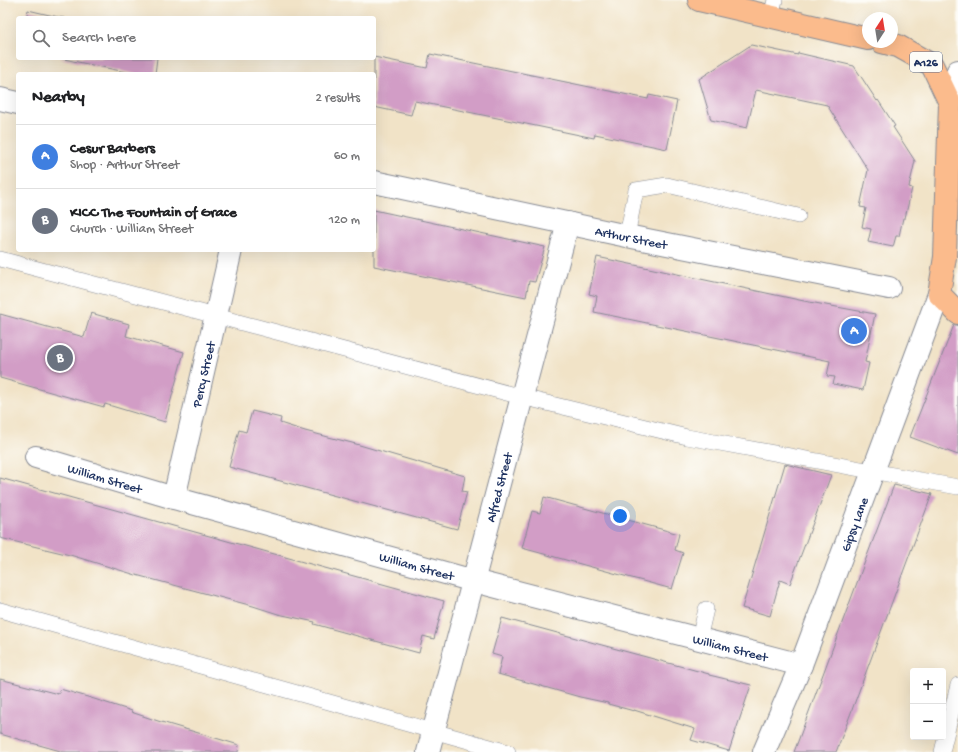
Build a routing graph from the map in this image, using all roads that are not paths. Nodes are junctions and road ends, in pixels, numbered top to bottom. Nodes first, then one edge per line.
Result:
1 (699, 0) edge
2 (773, 8) edge
3 (862, 37) edge
4 (898, 46) edge
5 (958, 71) edge
6 (0, 99) edge
7 (16, 103) edge
8 (950, 103) junction
9 (376, 182) edge
10 (798, 216) dead end
11 (568, 223) junction
12 (627, 236) junction
13 (232, 252) edge
14 (0, 259) edge
15 (890, 288) dead end
16 (939, 294) junction
17 (958, 313) edge
18 (216, 316) junction
19 (522, 397) junction
20 (36, 457) dead end
21 (873, 471) junction
22 (958, 487) edge
23 (174, 498) junction
24 (474, 582) junction
25 (706, 609) dead end
26 (0, 610) edge
27 (699, 639) junction
28 (801, 665) junction
29 (958, 685) edge
30 (434, 731) junction
31 (428, 752) edge
32 (508, 752) edge
33 (764, 752) edge
34 (942, 752) edge

1 - 2 main road
2 - 3 main road
4 - 8 main road, A126
5 - 8 street
6 - 7 street
8 - 16 main road, A126
9 - 11 street, Arthur Street
10 - 12 lane
11 - 12 street, Arthur Street
11 - 19 street, Alfred Street
12 - 15 street, Arthur Street
13 - 18 street, Percy Street
14 - 18 lane
16 - 17 main road
16 - 21 street, Gipsy Lane
18 - 19 lane
18 - 23 street, Percy Street
19 - 21 lane
19 - 24 street, Alfred Street
20 - 23 street, William Street
21 - 22 lane
21 - 28 street, Gipsy Lane
23 - 24 street, William Street
24 - 27 street, William Street
24 - 30 street, Alfred Street
25 - 27 lane
26 - 30 lane
27 - 28 street, William Street
28 - 33 street, Gipsy Lane
29 - 34 lane
30 - 31 street, Alfred Street
30 - 32 lane

